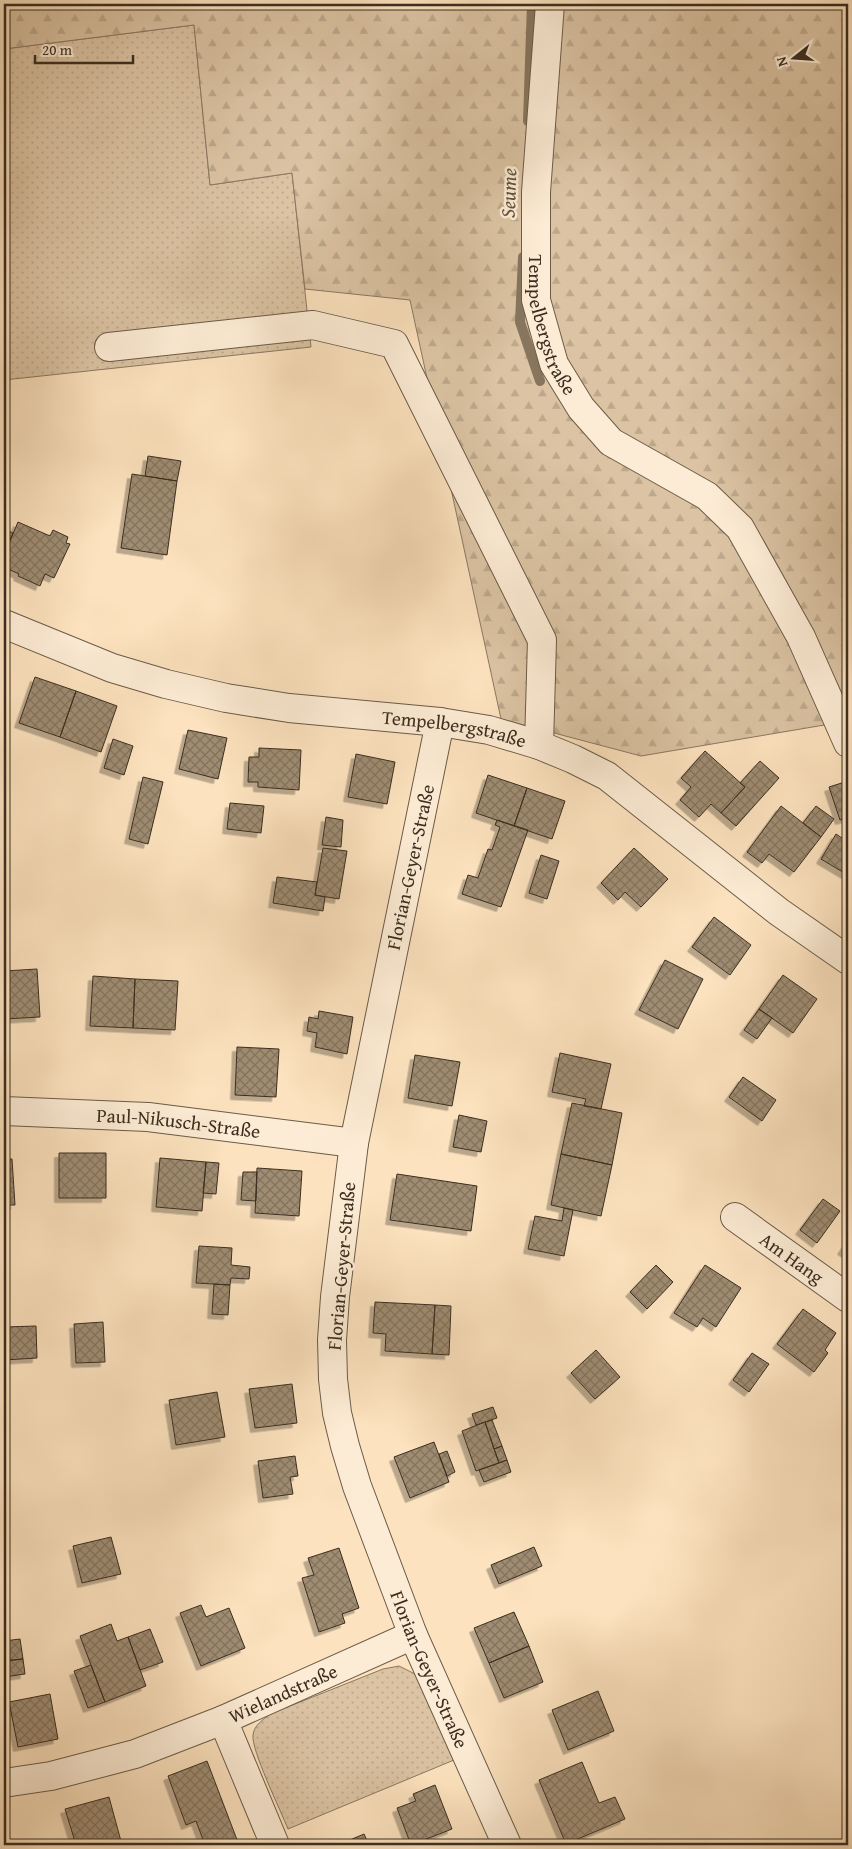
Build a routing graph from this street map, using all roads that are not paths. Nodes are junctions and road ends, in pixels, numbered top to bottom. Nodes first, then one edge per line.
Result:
1 (550, 4) edge
2 (109, 347) dead end
3 (4, 624) edge
4 (841, 712) edge
5 (440, 722) junction
6 (848, 743) edge
7 (538, 745) junction
8 (848, 960) edge
9 (4, 1110) edge
10 (354, 1143) junction
11 (735, 1217) dead end
12 (848, 1298) edge
13 (413, 1635) junction
14 (223, 1720) junction
15 (4, 1783) edge
16 (275, 1845) edge
17 (507, 1845) edge

1 - 4 street, Tempelbergstraße
2 - 7 street
3 - 5 street, Tempelbergstraße
4 - 6 street, Tempelbergstraße
5 - 7 street, Tempelbergstraße
5 - 10 street, Florian-Geyer-Straße
7 - 8 street, Tempelbergstraße
9 - 10 street, Paul-Nikusch-Straße
10 - 13 street, Florian-Geyer-Straße
11 - 12 street, Am Hang
13 - 14 street, Wielandstraße
13 - 17 street, Florian-Geyer-Straße
14 - 15 street
14 - 16 street, Wielandstraße

